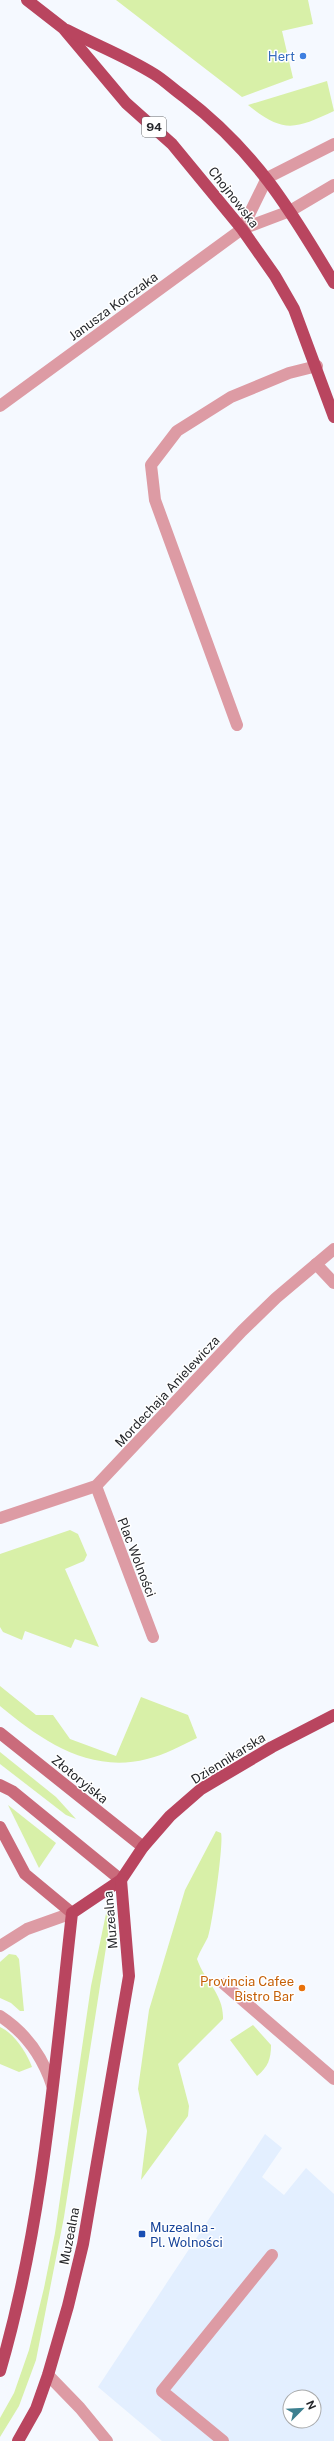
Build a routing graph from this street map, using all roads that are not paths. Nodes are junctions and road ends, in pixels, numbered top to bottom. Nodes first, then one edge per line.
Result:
1 (27, 0) edge
2 (63, 28) junction
3 (334, 144) edge
4 (268, 178) junction
5 (334, 184) edge
6 (290, 211) junction
7 (242, 229) junction
8 (334, 283) edge
9 (317, 366) junction
10 (0, 406) edge
11 (334, 417) edge
12 (237, 724) dead end
13 (334, 1249) edge
14 (316, 1264) junction
15 (334, 1283) edge
16 (96, 1486) junction
17 (0, 1518) edge
18 (153, 1637) dead end
19 (334, 1715) edge
20 (0, 1733) edge
21 (0, 1785) edge
22 (0, 1827) edge
23 (143, 1847) junction
24 (121, 1880) junction
25 (72, 1913) junction
26 (0, 1946) edge
27 (224, 1984) dead end
28 (0, 2016) edge
29 (334, 2079) edge
30 (52, 2085) junction
31 (272, 2255) dead end
32 (0, 2371) edge
33 (48, 2375) junction
34 (18, 2441) edge
35 (107, 2441) edge
36 (223, 2441) edge

1 - 2 main road, Chojnowska / 94
2 - 4 main road, Chojnowska / 94
2 - 7 main road, Chojnowska / 94
3 - 4 street
4 - 6 main road, Chojnowska / 94
4 - 7 street
5 - 6 street
6 - 7 street
6 - 8 main road, Chojnowska / 94
7 - 9 main road, Chojnowska / 94
7 - 10 street, Janusza Korczaka
9 - 11 main road, Chojnowska / 94
9 - 12 street
13 - 14 street, Mordechaja Anielewicza
14 - 15 street
14 - 16 street, Mordechaja Anielewicza
16 - 17 street, Mordechaja Anielewicza
16 - 18 street, Plac Wolności
19 - 23 main road, Dziennikarska
20 - 23 street, Złotoryjska
21 - 24 street
22 - 25 street
23 - 24 main road, Dziennikarska
24 - 25 main road, Muzealna
24 - 33 main road, Muzealna
25 - 26 street
25 - 30 main road
27 - 29 street
28 - 30 street
30 - 32 main road
31 - 36 street
33 - 34 main road, Muzealna
33 - 35 street

